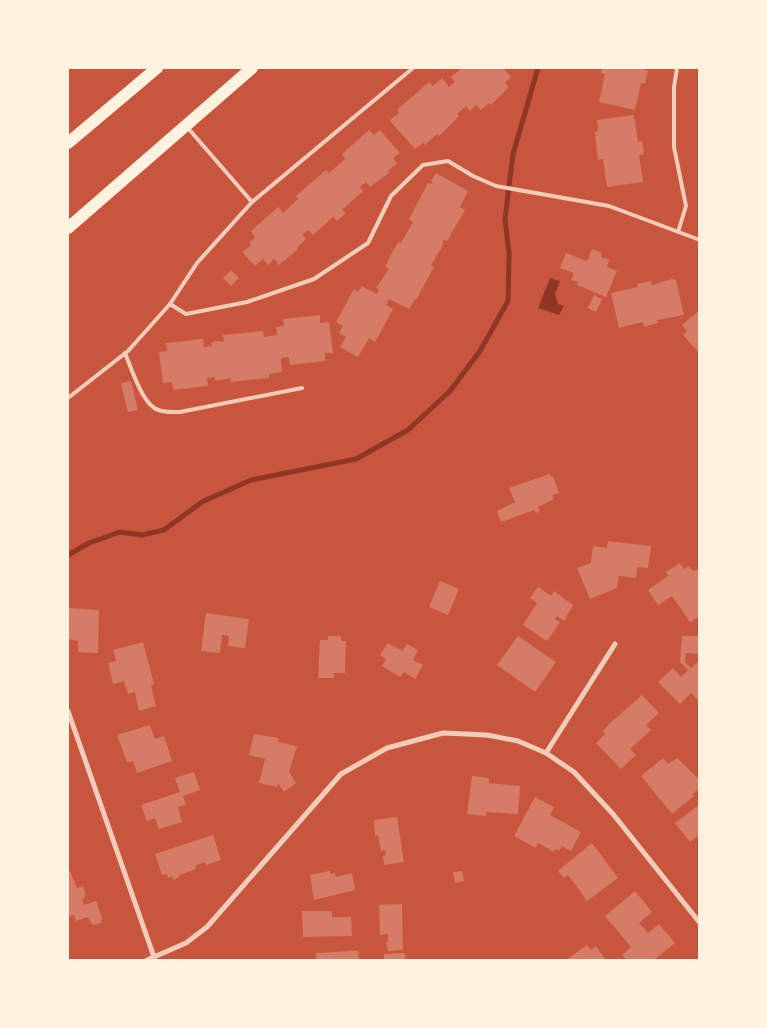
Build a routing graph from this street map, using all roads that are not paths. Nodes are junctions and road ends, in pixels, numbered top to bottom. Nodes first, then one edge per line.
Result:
1 (157, 68) edge
2 (252, 68) edge
3 (413, 68) edge
4 (677, 68) edge
5 (185, 125) junction
6 (68, 143) edge
7 (252, 202) junction
8 (68, 228) edge
9 (678, 232) junction
10 (700, 240) edge
11 (170, 304) junction
12 (125, 354) junction
13 (302, 388) dead end
14 (68, 398) edge
15 (615, 644) dead end
16 (68, 711) edge
17 (546, 753) junction
18 (700, 923) edge
19 (154, 957) junction
20 (147, 960) edge

1 - 6 highway
2 - 5 highway
3 - 7 lane
4 - 9 lane
5 - 7 lane
5 - 8 highway
7 - 11 lane
9 - 10 lane
9 - 11 lane
11 - 12 lane
12 - 13 lane
12 - 14 lane
15 - 17 street
16 - 19 street
17 - 18 street
17 - 19 street
19 - 20 street

